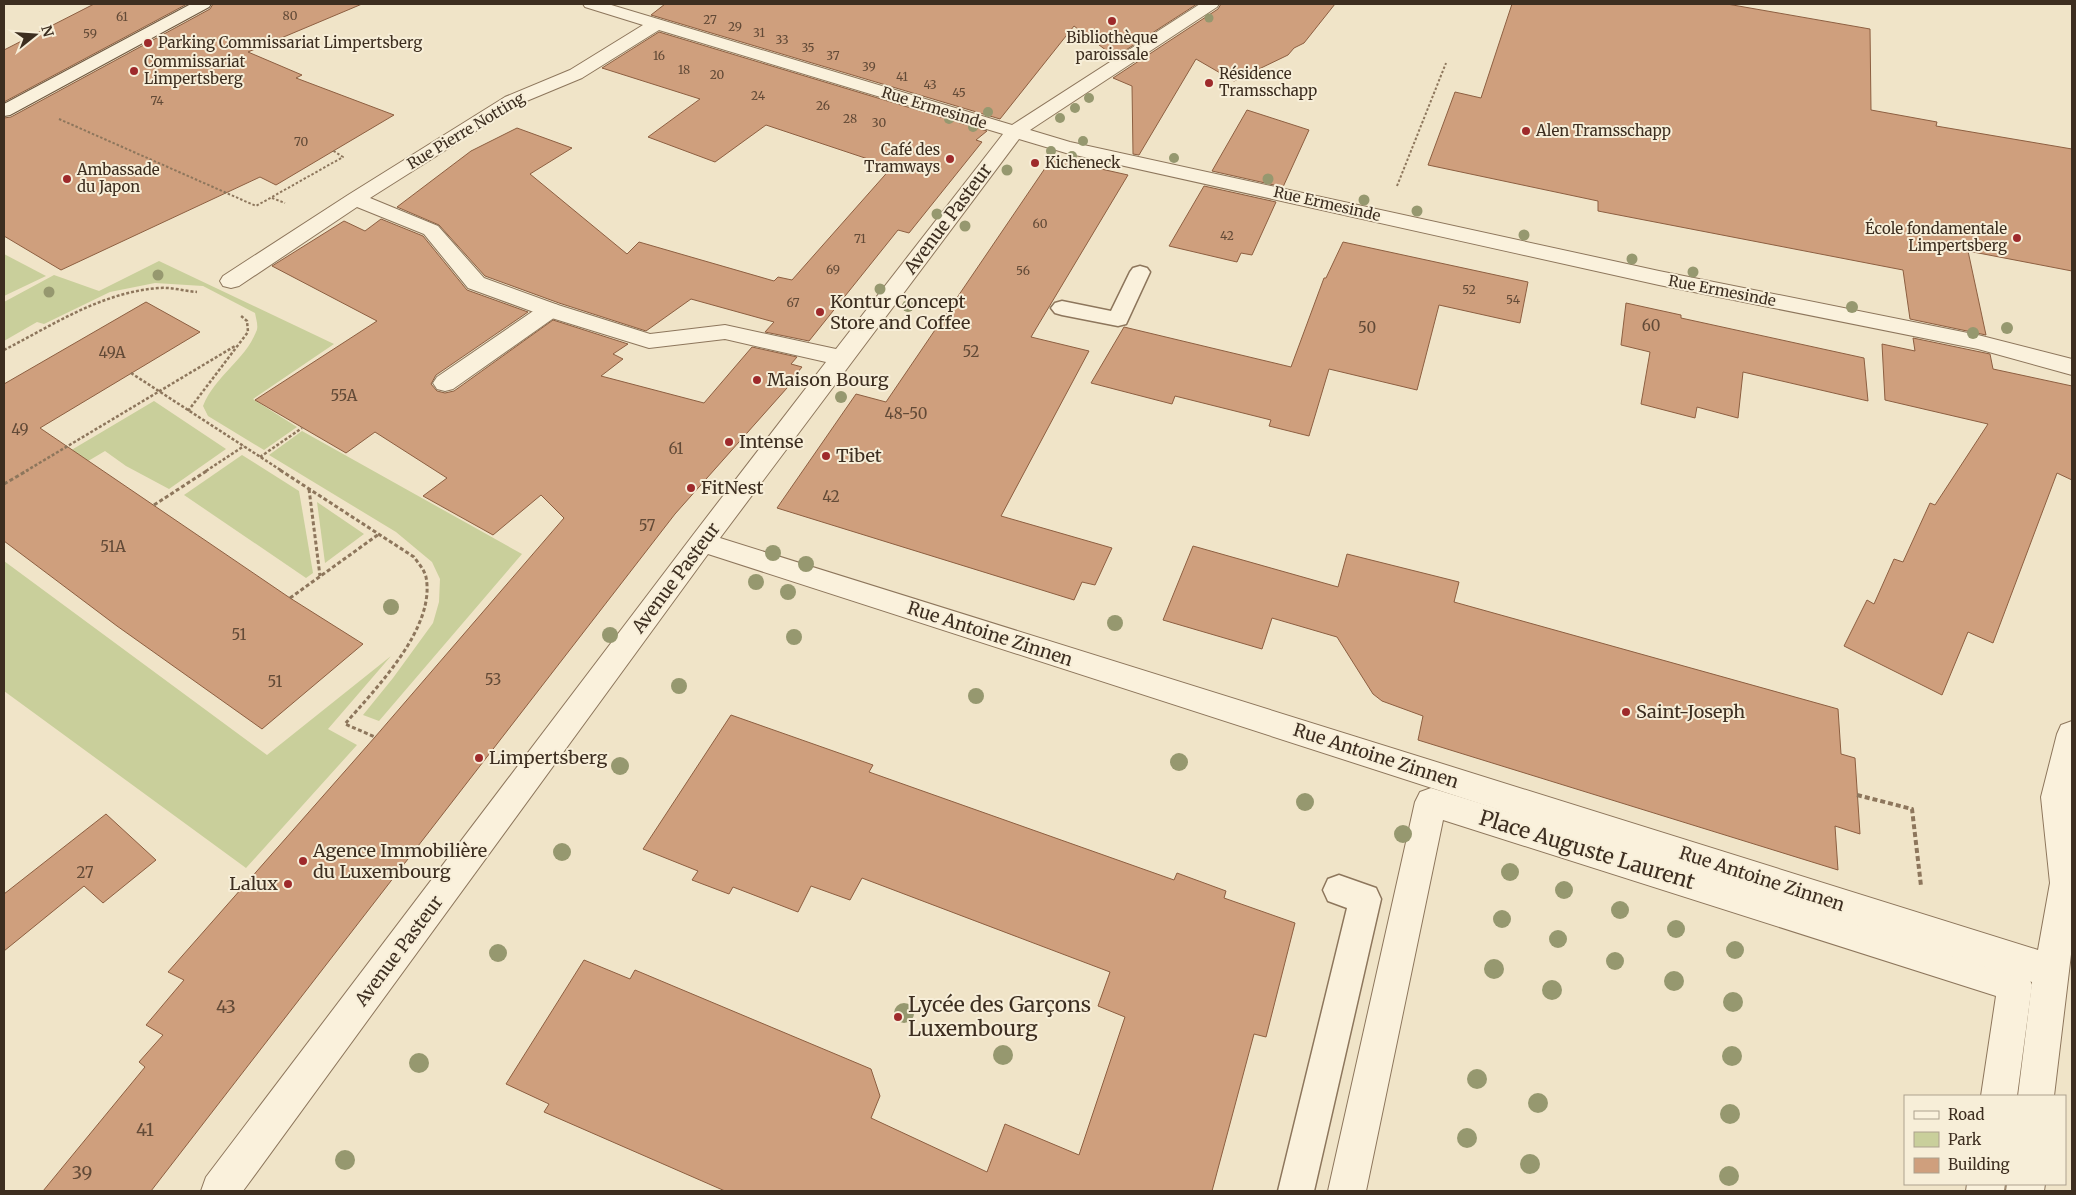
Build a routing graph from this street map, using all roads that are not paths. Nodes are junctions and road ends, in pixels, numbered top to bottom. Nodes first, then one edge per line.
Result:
1 (203, 4) edge
2 (591, 4) edge
3 (1211, 4) edge
4 (656, 24) junction
5 (4, 111) edge
6 (1014, 132) junction
7 (355, 199) junction
8 (1140, 272) dead end
9 (231, 281) dead end
10 (1062, 308) dead end
11 (550, 310) junction
12 (842, 358) junction
13 (2072, 367) edge
14 (445, 383) dead end
15 (702, 542) junction
16 (2072, 734) edge
17 (2069, 880) edge
18 (1339, 890) dead end
19 (2051, 971) junction
20 (1999, 1095) edge
21 (2036, 1095) edge
22 (220, 1191) edge
23 (1296, 1191) edge
24 (1347, 1191) edge

1 - 5 street
2 - 4 street, Rue Ermesinde
3 - 6 street, Avenue Pasteur
4 - 6 street, Rue Ermesinde
4 - 7 street, Rue Pierre Notting
6 - 12 street, Avenue Pasteur
6 - 13 street, Rue Ermesinde
7 - 9 street, Rue Pierre Notting
7 - 11 street
8 - 10 lane
11 - 12 street
11 - 14 street
12 - 15 street, Avenue Pasteur
15 - 19 street, Rue Antoine Zinnen
15 - 22 street, Avenue Pasteur
16 - 17 street
17 - 19 street
18 - 23 lane
19 - 21 street
20 - 24 street, Place Auguste Laurent

